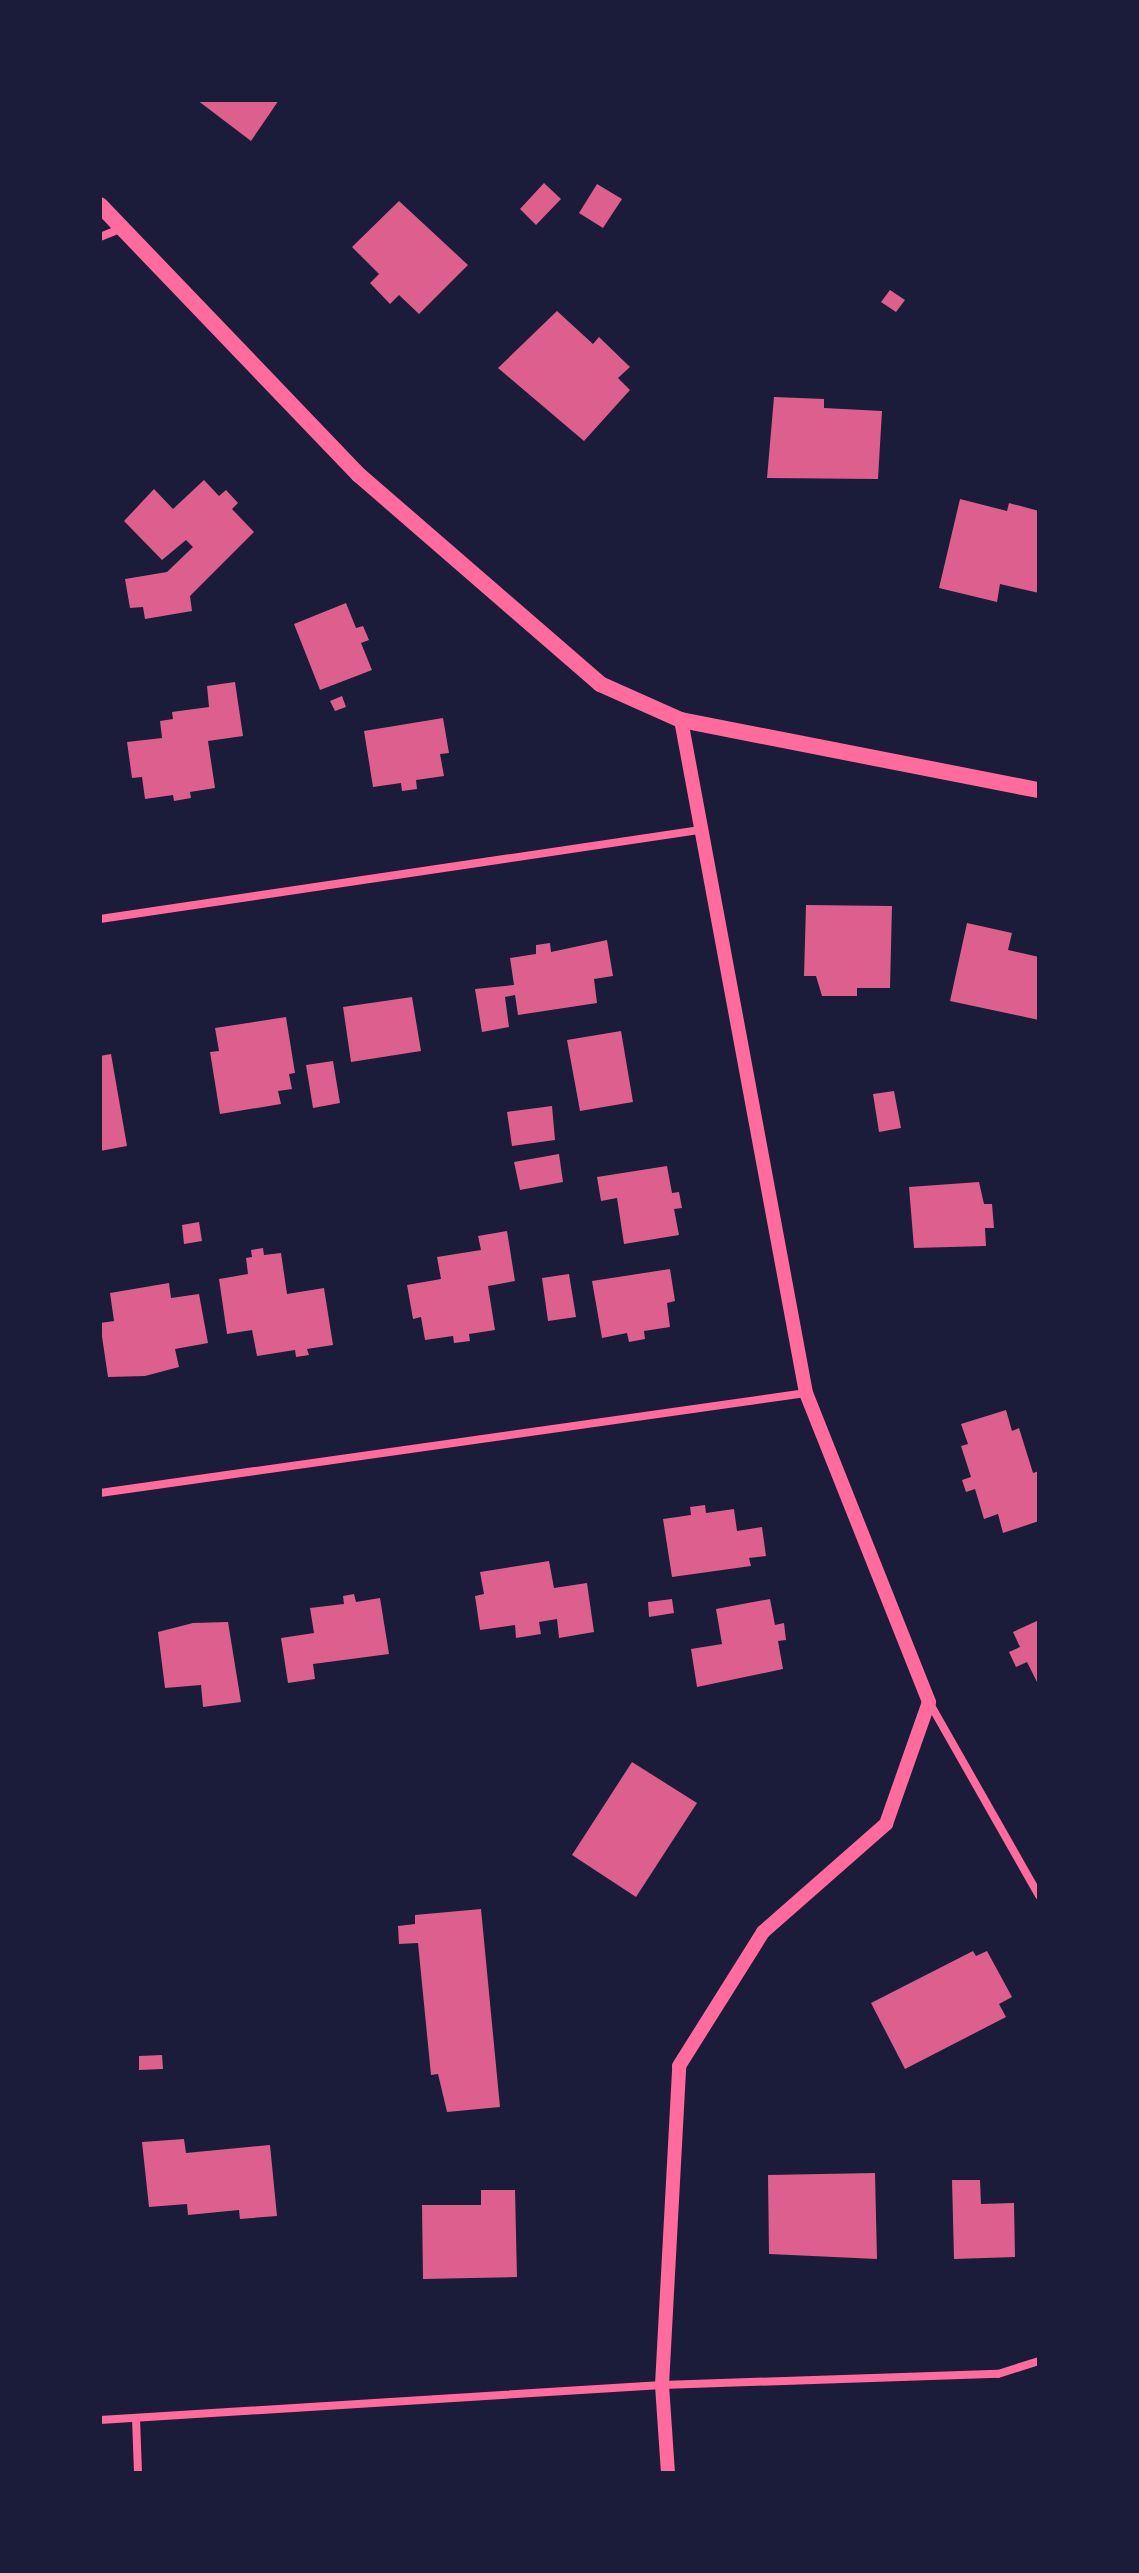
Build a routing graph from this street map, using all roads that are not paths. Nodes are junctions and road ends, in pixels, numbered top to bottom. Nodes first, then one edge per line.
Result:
1 (100, 205) edge
2 (123, 228) junction
3 (100, 237) edge
4 (681, 720) junction
5 (1039, 790) edge
6 (700, 830) junction
7 (100, 919) edge
8 (806, 1393) junction
9 (100, 1493) edge
10 (929, 1702) junction
11 (1039, 1896) edge
12 (1039, 2361) edge
13 (662, 2385) junction
14 (136, 2418) junction
15 (100, 2420) edge
16 (138, 2473) edge
17 (668, 2473) edge

1 - 2 main road
2 - 3 street
2 - 4 main road
4 - 5 main road
4 - 6 street
6 - 7 street
6 - 8 street
8 - 9 street
8 - 10 street
10 - 11 street
10 - 13 street
12 - 13 street
13 - 14 street
13 - 17 street
14 - 15 street
14 - 16 street

